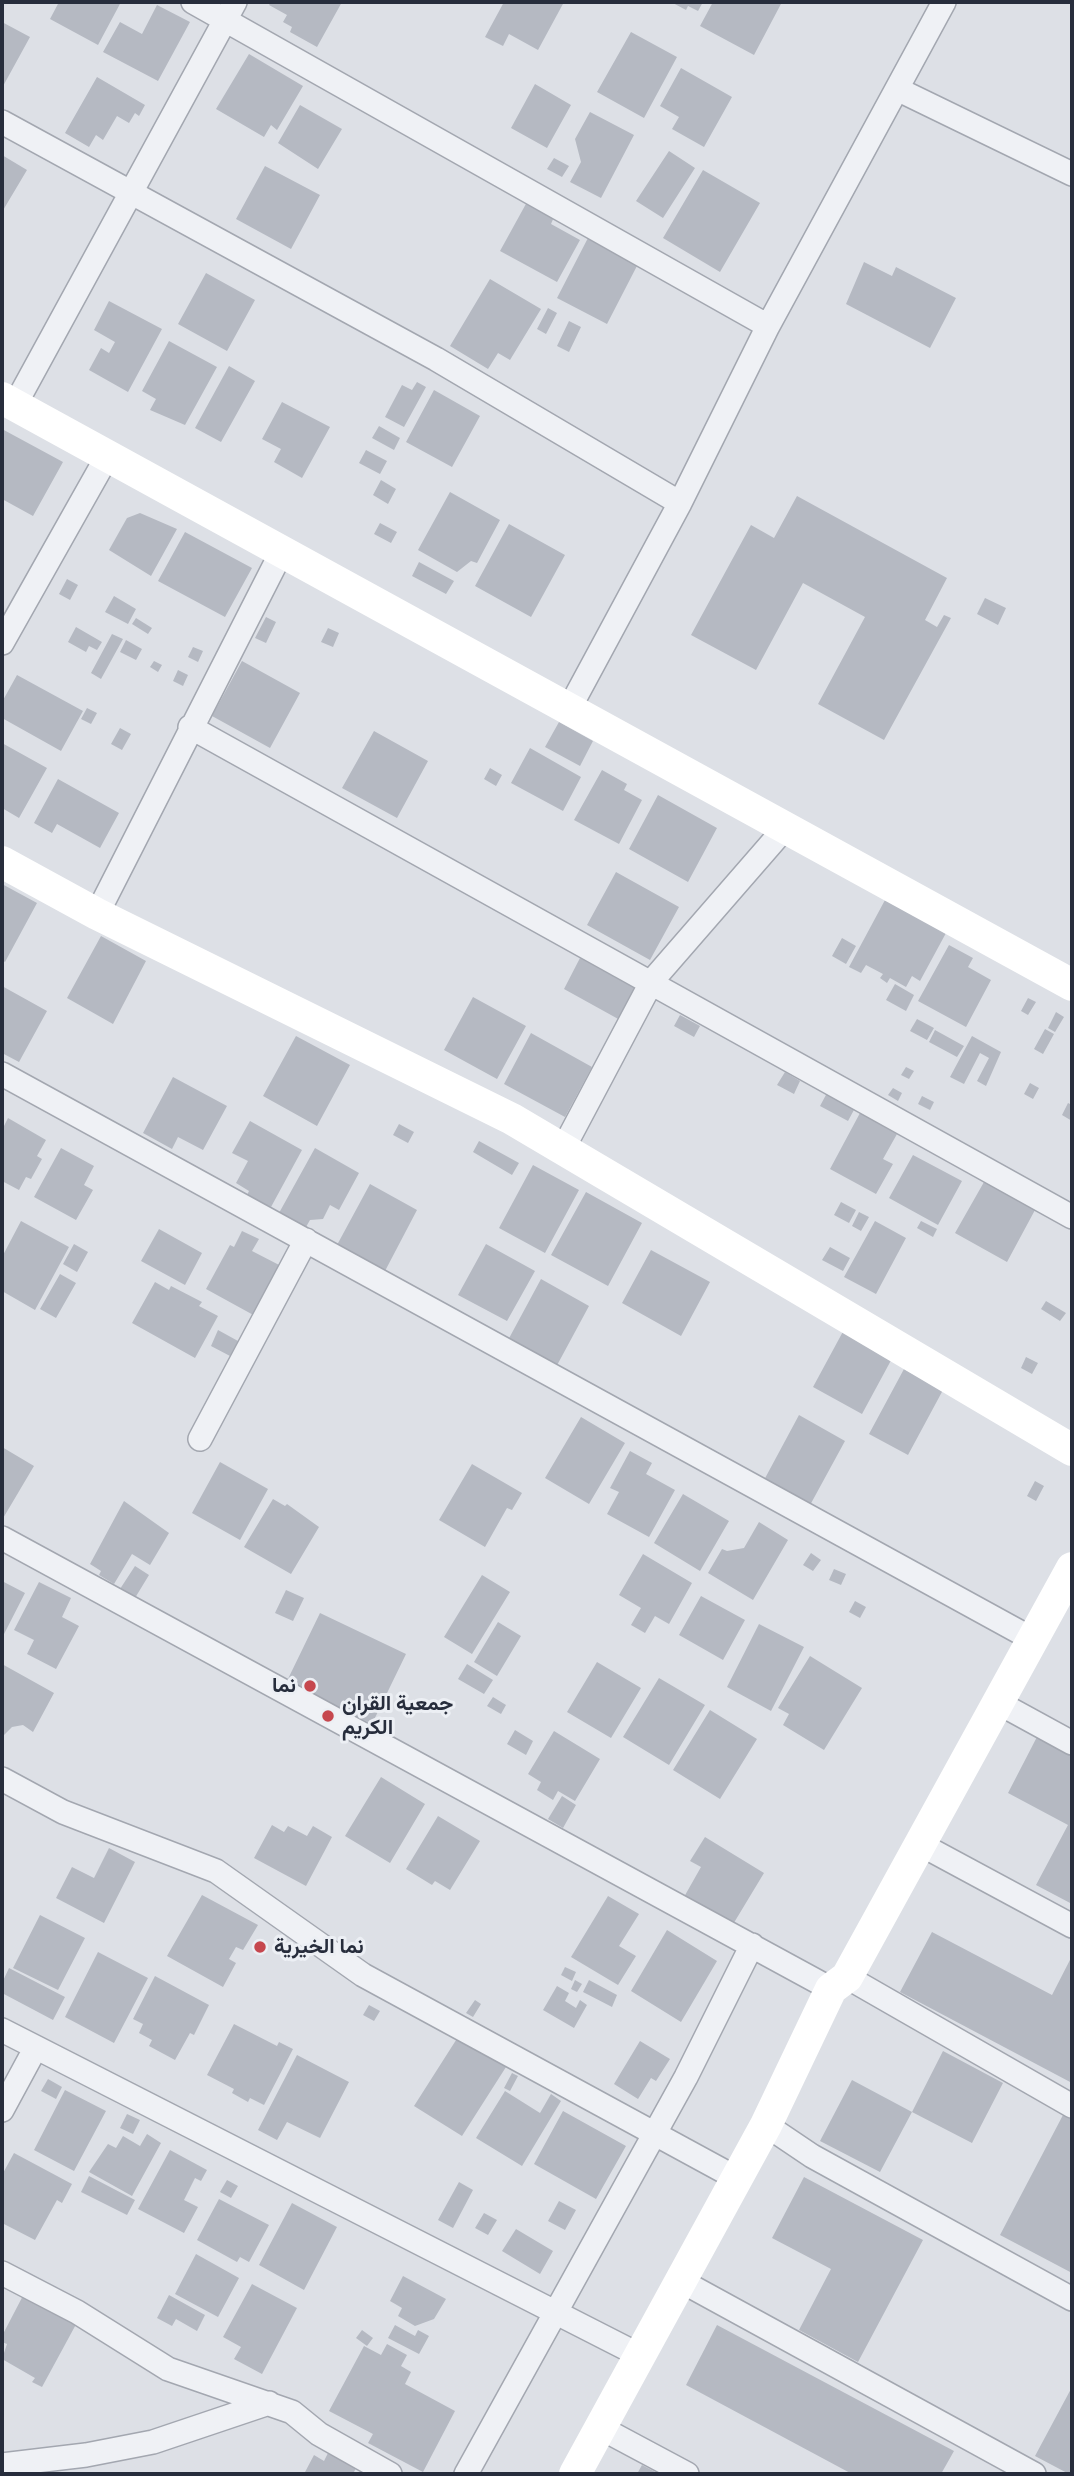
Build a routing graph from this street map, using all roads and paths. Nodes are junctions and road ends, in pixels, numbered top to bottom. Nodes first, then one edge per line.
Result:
1 (193, 2) edge
2 (944, 2) edge
3 (230, 10) edge
4 (897, 89) junction
5 (2, 122) edge
6 (1072, 174) edge
7 (132, 192) junction
8 (768, 326) junction
9 (8, 401) edge
10 (108, 455) junction
11 (680, 503) junction
12 (282, 551) junction
13 (4, 634) edge
14 (569, 709) junction
15 (190, 727) junction
16 (785, 828) junction
17 (2, 862) edge
18 (97, 914) junction
19 (652, 981) junction
20 (1072, 985) edge
21 (2, 1074) edge
22 (563, 1149) junction
23 (1072, 1217) edge
24 (306, 1240) junction
25 (200, 1439) dead end
26 (1072, 1450) edge
27 (2, 1538) edge
28 (1072, 1568) edge
29 (1034, 1640) junction
30 (997, 1702) junction
31 (1072, 1743) edge
32 (2, 1779) edge
33 (918, 1843) junction
34 (1072, 1926) edge
35 (752, 1945) junction
36 (839, 1983) junction
37 (2, 2030) edge
38 (35, 2049) junction
39 (1072, 2106) edge
40 (2, 2110) edge
41 (766, 2125) junction
42 (654, 2133) junction
43 (738, 2179) junction
44 (2, 2273) edge
45 (683, 2282) junction
46 (1072, 2299) edge
47 (554, 2312) junction
48 (641, 2356) junction
49 (269, 2403) junction
50 (601, 2428) junction
51 (7, 2468) edge
52 (390, 2474) edge
53 (466, 2474) edge
54 (575, 2474) edge
55 (687, 2474) edge
56 (1034, 2474) edge

1 - 3 street
2 - 4 street
3 - 7 street
3 - 8 street
4 - 6 street
4 - 8 street
5 - 7 street
7 - 9 street
7 - 11 street
8 - 11 street
9 - 10 street
10 - 12 street
10 - 13 street
11 - 14 street
12 - 14 street
12 - 15 street
14 - 16 street
15 - 18 street
15 - 19 street
16 - 19 street
16 - 20 street
17 - 18 street
18 - 22 street
19 - 22 street
19 - 23 street
21 - 24 street
22 - 26 street
24 - 25 street
24 - 29 street
27 - 35 street
28 - 29 street
29 - 30 street
30 - 31 street
30 - 33 street
32 - 42 street
33 - 34 street
33 - 36 street
35 - 36 street
35 - 42 street
36 - 39 street
36 - 41 street
37 - 38 street
38 - 40 street
38 - 47 street
41 - 43 street
41 - 46 street
42 - 43 street
42 - 47 street
43 - 45 street
44 - 49 street
45 - 48 street
45 - 56 street
47 - 48 street
47 - 53 street
48 - 50 street
49 - 51 street
49 - 52 street
50 - 54 street
50 - 55 street

